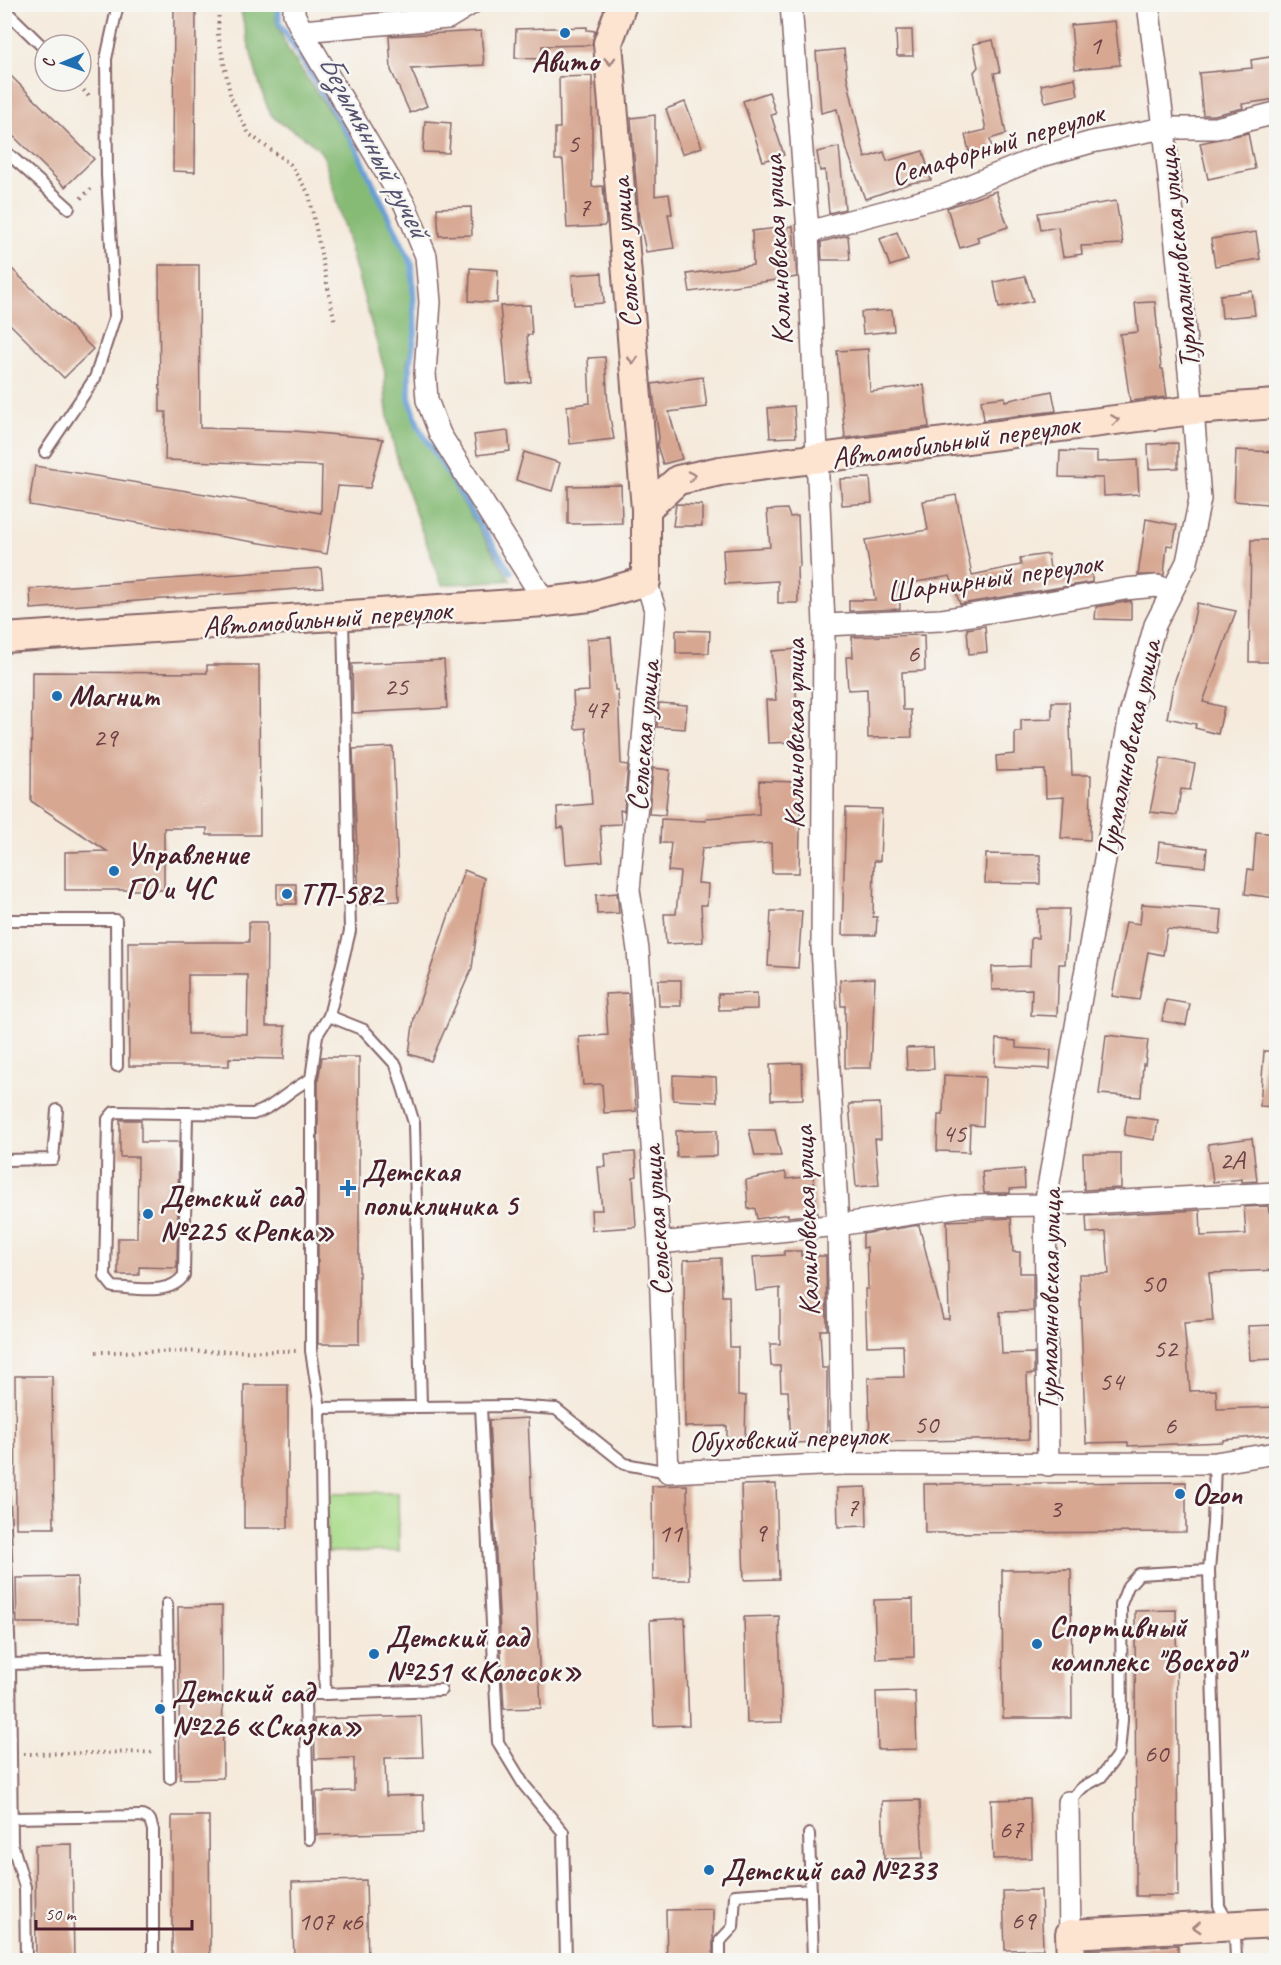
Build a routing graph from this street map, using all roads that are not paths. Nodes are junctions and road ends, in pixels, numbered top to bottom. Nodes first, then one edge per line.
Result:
1 (118, 4) edge
2 (294, 4) edge
3 (471, 4) edge
4 (622, 4) edge
5 (791, 4) edge
6 (1148, 4) edge
7 (4, 9) edge
8 (302, 31) junction
9 (33, 37) edge
10 (1276, 113) edge
11 (1164, 128) junction
12 (4, 150) edge
13 (69, 208) road end
14 (808, 232) junction
15 (1276, 404) edge
16 (1193, 410) junction
17 (45, 452) dead end
18 (816, 460) junction
19 (646, 509) junction
20 (646, 581) junction
21 (1171, 591) junction
22 (545, 602) junction
23 (343, 618) junction
24 (824, 625) junction
25 (4, 638) edge
26 (4, 920) edge
27 (329, 1016) junction
28 (117, 1066) dead end
29 (311, 1080) junction
30 (57, 1110) dead end
31 (187, 1113) junction
32 (4, 1160) edge
33 (1276, 1193) edge
34 (1045, 1205) junction
35 (838, 1225) junction
36 (659, 1244) junction
37 (421, 1406) junction
38 (481, 1407) junction
39 (320, 1408) junction
40 (1276, 1453) edge
41 (1215, 1463) junction
42 (842, 1464) junction
43 (1048, 1465) junction
44 (668, 1472) junction
45 (4, 1498) edge
46 (1209, 1570) junction
47 (167, 1604) dead end
48 (168, 1660) junction
49 (10, 1664) junction
50 (441, 1690) dead end
51 (325, 1694) junction
52 (8, 1740) edge
53 (170, 1778) dead end
54 (1068, 1802) joint
55 (12, 1818) junction
56 (809, 1834) dead end
57 (309, 1839) dead end
58 (811, 1890) junction
59 (1276, 1923) edge
60 (1229, 1926) junction
61 (1070, 1947) edge
62 (26, 1960) edge
63 (153, 1960) edge
64 (566, 1960) edge
65 (720, 1960) edge
66 (813, 1960) edge
67 (1236, 1960) edge

1 - 17 lane
2 - 8 street
3 - 8 street
4 -> 19 street, Сельская улица
5 - 14 street, Калиновская улица
6 - 11 street, Турмалиновская улица
7 - 9 lane
8 - 22 street
10 - 11 street, Семафорный переулок
11 - 14 street, Семафорный переулок
11 - 16 street, Турмалиновская улица
12 - 13 lane
14 - 18 street, Калиновская улица
15 - 16 street, Автомобильный переулок
18 -> 16 street, Автомобильный переулок
16 - 21 street, Турмалиновская улица
19 -> 18 street, Автомобильный переулок
18 - 24 street, Калиновская улица
19 - 20 street, Сельская улица
20 - 22 street, Автомобильный переулок
20 - 36 street, Сельская улица
21 - 24 street, Шарнирный переулок
21 - 34 street, Турмалиновская улица
22 - 23 street, Автомобильный переулок
23 - 25 street, Автомобильный переулок
23 - 27 lane
24 - 35 street, Калиновская улица
26 - 28 lane
27 - 29 lane
27 - 37 lane
29 - 31 lane
29 - 39 lane
30 - 32 lane
31 - 31 lane
33 - 34 street
34 - 35 street
34 - 43 street, Турмалиновская улица
35 - 36 street
35 - 42 street, Калиновская улица
36 - 44 street, Сельская улица
37 - 38 lane, Обуховский переулок
37 - 39 lane, Обуховский переулок
38 - 44 lane, Обуховский переулок
38 - 64 lane
39 - 51 lane
40 - 41 street, Обуховский переулок
41 - 43 street, Обуховский переулок
41 - 46 lane
42 - 43 street, Обуховский переулок
42 - 44 street, Обуховский переулок
45 - 49 lane
46 - 54 lane
46 - 60 lane
47 - 48 lane
48 - 49 lane
48 - 53 lane
49 - 52 lane
50 - 51 lane
51 - 57 lane
52 - 55 lane
54 - 61 street
55 - 62 lane
55 - 63 lane
56 - 58 lane
58 - 65 lane
58 - 66 lane
59 - 60 street
60 -> 61 street
60 - 67 lane

